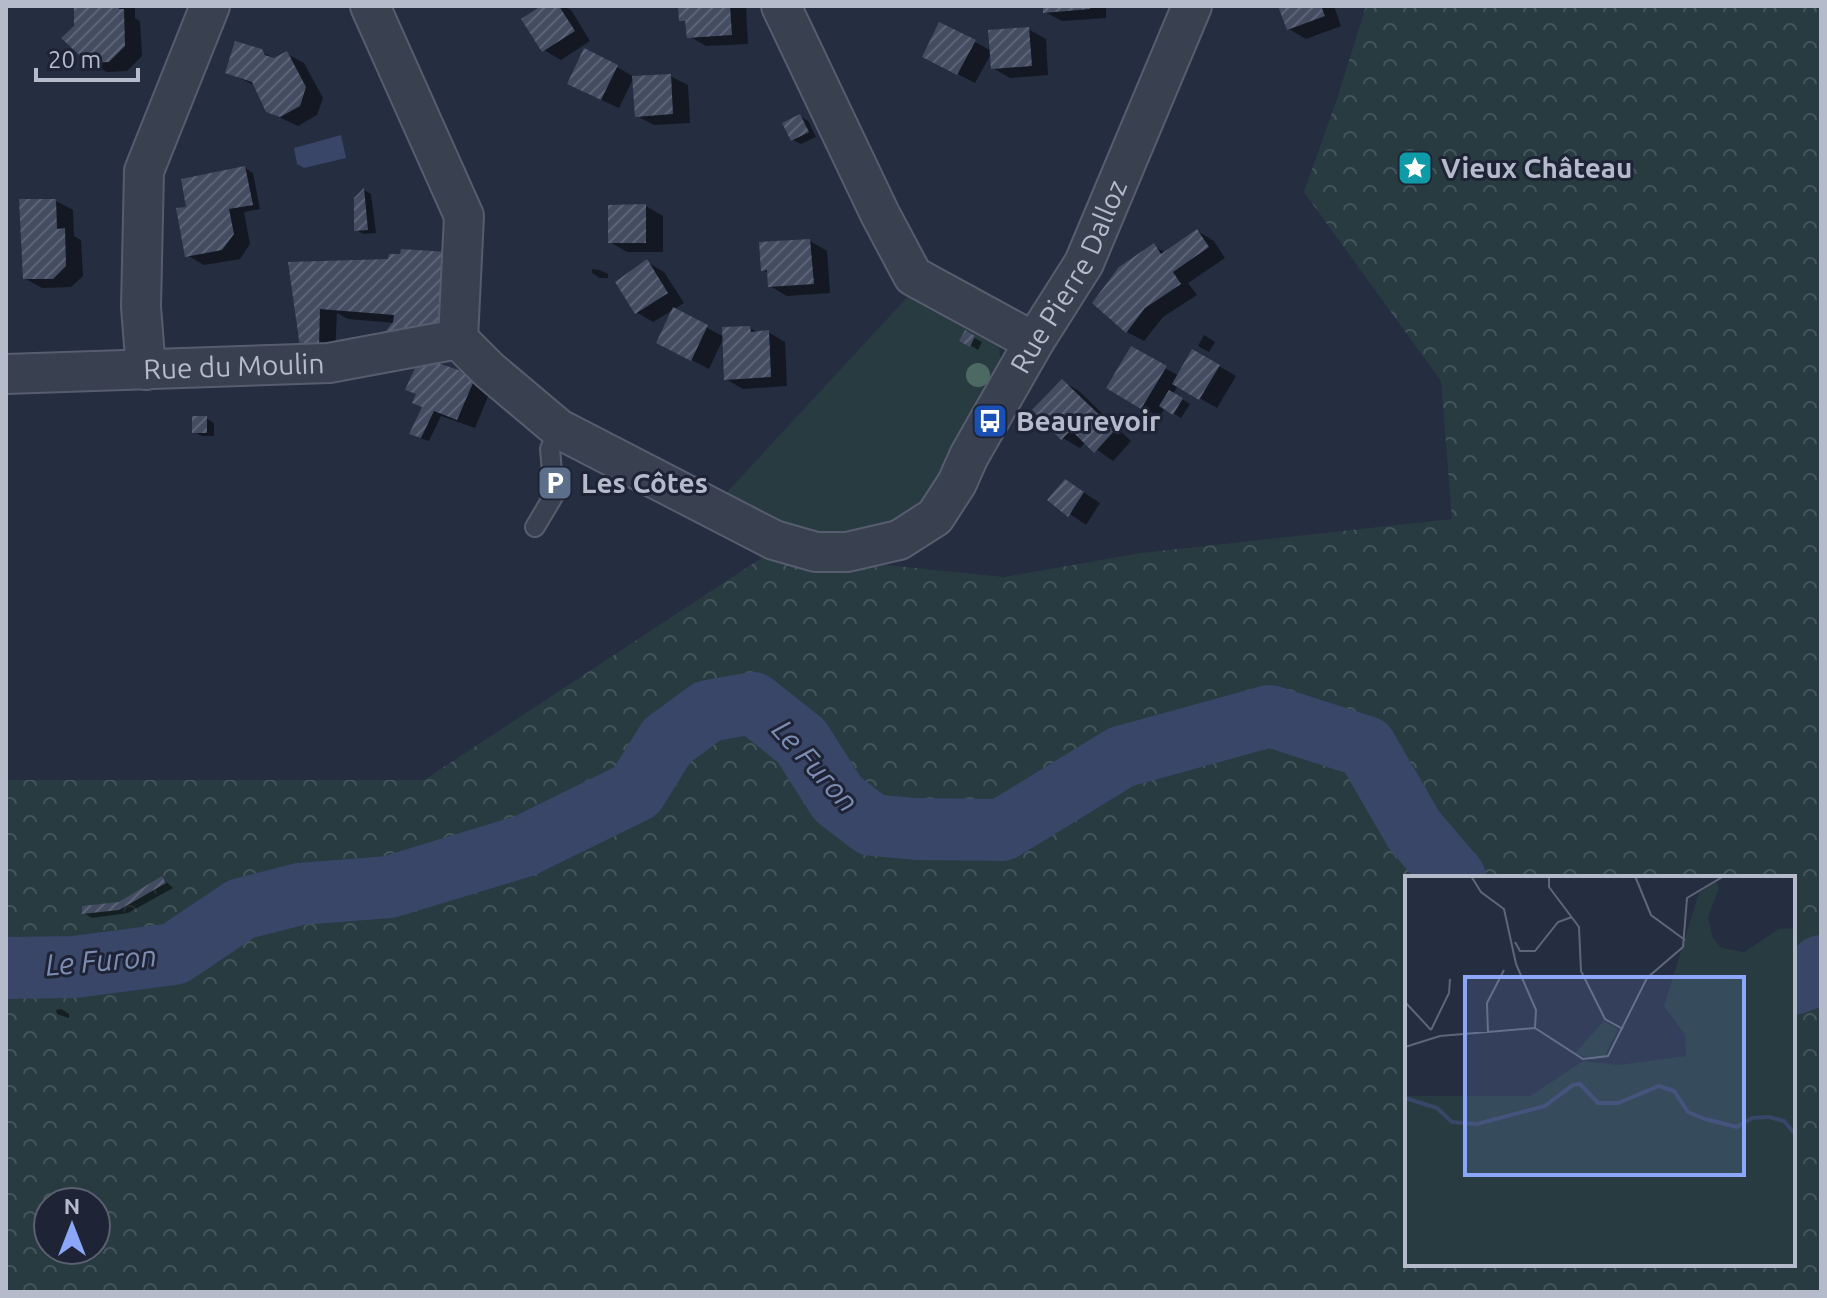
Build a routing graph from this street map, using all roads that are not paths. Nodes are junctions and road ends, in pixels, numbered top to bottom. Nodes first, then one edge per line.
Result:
1 (210, 6) edge
2 (370, 6) edge
3 (781, 6) edge
4 (1192, 6) edge
5 (458, 339) junction
6 (1034, 342) junction
7 (146, 370) junction
8 (6, 374) edge
9 (559, 429) junction
10 (535, 527) dead end

1 - 7 street
2 - 5 street
3 - 6 street
4 - 6 street, Rue Pierre Dalloz
5 - 7 street, Rue du Moulin
5 - 9 street, Rue Pierre Dalloz
6 - 9 street, Rue Pierre Dalloz
7 - 8 street, Rue du Moulin
9 - 10 lane

